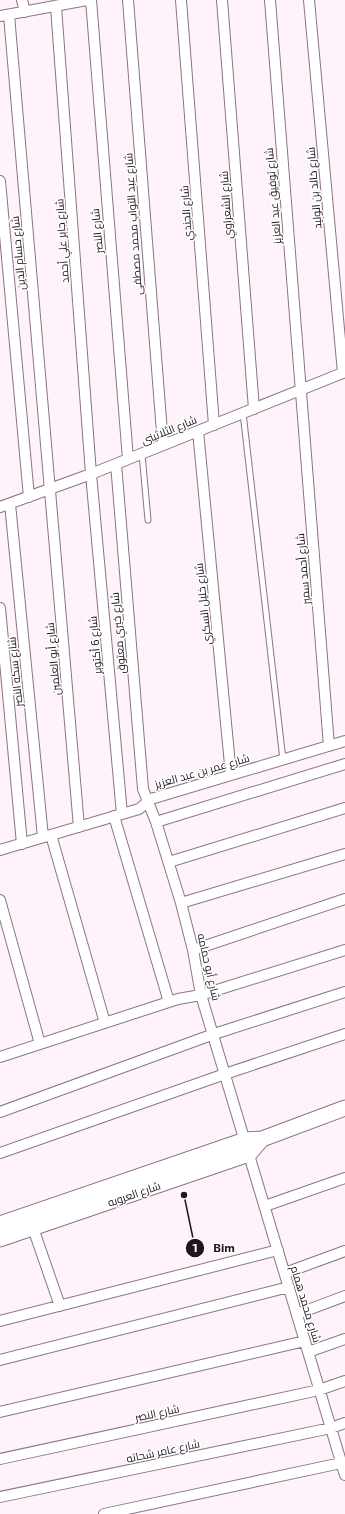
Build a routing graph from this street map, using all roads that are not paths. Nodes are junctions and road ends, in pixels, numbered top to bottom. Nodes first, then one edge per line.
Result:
1 (22, 0) edge
2 (87, 0) edge
3 (91, 0) edge
4 (128, 0) edge
5 (181, 0) edge
6 (222, 0) edge
7 (270, 0) edge
8 (309, 0) edge
9 (72, 2) edge
10 (56, 7) junction
11 (25, 12) junction
12 (4, 16) edge
13 (0, 180) edge
14 (344, 374) edge
15 (301, 390) junction
16 (254, 409) junction
17 (243, 413) junction
18 (214, 425) junction
19 (198, 431) junction
20 (163, 445) junction
21 (142, 454) junction
22 (128, 459) junction
23 (116, 464) junction
24 (91, 474) junction
25 (51, 489) junction
26 (29, 497) junction
27 (10, 504) junction
28 (0, 507) edge
29 (148, 520) dead end
30 (0, 608) edge
31 (345, 741) edge
32 (329, 746) junction
33 (283, 760) junction
34 (345, 764) edge
35 (231, 775) junction
36 (148, 800) junction
37 (345, 808) edge
38 (118, 815) junction
39 (156, 822) junction
40 (79, 827) junction
41 (47, 836) junction
42 (22, 844) junction
43 (0, 850) edge
44 (345, 854) edge
45 (169, 862) junction
46 (345, 899) edge
47 (0, 900) edge
48 (181, 903) junction
49 (193, 950) junction
50 (345, 950) edge
51 (345, 992) edge
52 (201, 995) junction
53 (169, 1002) junction
54 (105, 1023) junction
55 (214, 1034) junction
56 (345, 1034) edge
57 (40, 1044) junction
58 (0, 1057) edge
59 (225, 1074) junction
60 (345, 1108) edge
61 (0, 1112) edge
62 (247, 1147) junction
63 (0, 1153) edge
64 (345, 1178) edge
65 (265, 1206) junction
66 (0, 1224) edge
67 (33, 1228) junction
68 (0, 1239) edge
69 (278, 1250) junction
70 (345, 1251) edge
71 (285, 1273) junction
72 (289, 1287) junction
73 (345, 1296) edge
74 (60, 1306) junction
75 (297, 1314) junction
76 (0, 1321) edge
77 (345, 1339) edge
78 (305, 1342) junction
79 (308, 1352) junction
80 (0, 1360) edge
81 (345, 1381) edge
82 (319, 1390) junction
83 (0, 1412) edge
84 (345, 1423) edge
85 (331, 1428) junction
86 (0, 1459) edge
87 (341, 1463) junction
88 (345, 1476) edge
89 (0, 1497) edge
90 (104, 1514) edge

1 - 11 street
2 - 9 street
3 - 22 street, شارع النصر
4 - 20 street, شارع عبد التواب محمد مصطفى
5 - 18 street, شارع الجندي
6 - 16 street, شارع الشعراوي
7 - 15 street, شارع توفيق عبد العزيز
8 - 14 street, شارع خالد بن الوليد
9 - 10 street
10 - 11 street
10 - 24 street, شارع جابر علي أحمد
11 - 12 street
12 - 25 street, شارع حسام الدين
13 - 26 street
14 - 15 street, شارع الثلاثينى
15 - 16 street, شارع الثلاثينى
15 - 32 street, شارع أحمد سمير
16 - 17 street, شارع الثلاثينى
17 - 18 street, شارع الثلاثينى
17 - 33 lane
18 - 19 street, شارع الثلاثينى
19 - 20 street, شارع الثلاثينى
19 - 35 street, شارع خليل السكري
20 - 21 street, شارع الثلاثينى
21 - 22 street, شارع الثلاثينى
21 - 29 lane
22 - 23 street, شارع الثلاثينى
23 - 24 street, شارع الثلاثينى
23 - 36 street, شارع خيري معتوق
24 - 25 street, شارع الثلاثينى
24 - 38 street, شارع 6 أكتوبر
25 - 26 street, شارع الثلاثينى
25 - 40 street, شارع أبو العلمين
26 - 27 street, شارع الثلاثينى
27 - 28 street, شارع الثلاثينى
27 - 41 street, شارع سكه النصر
30 - 42 street
31 - 32 street, شارع عمر بن عبد العزيز
32 - 33 street, شارع عمر بن عبد العزيز
33 - 35 street, شارع عمر بن عبد العزيز
34 - 39 street
35 - 36 street, شارع عمر بن عبد العزيز
36 - 38 street, شارع عمر بن عبد العزيز
36 - 39 street, شارع أبو حمامه
37 - 45 street
38 - 40 street, شارع عمر بن عبد العزيز
38 - 53 street, شارع 6 أكتوبر
39 - 45 street, شارع أبو حمامه
40 - 41 street, شارع عمر بن عبد العزيز
41 - 42 street, شارع عمر بن عبد العزيز
41 - 54 street, شارع سكه النصر
42 - 43 street, شارع عمر بن عبد العزيز
44 - 48 street
45 - 48 street, شارع أبو حمامه
46 - 49 street
47 - 57 street
48 - 49 street, شارع أبو حمامه
49 - 52 street, شارع أبو حمامه
50 - 52 street
51 - 55 street
52 - 53 street
52 - 55 street, شارع أبو حمامه
53 - 54 street
54 - 57 street
55 - 59 street, شارع أبو حمامه
55 - 61 street
56 - 59 street
57 - 58 street
59 - 62 street, شارع أبو حمامه
59 - 63 street
60 - 62 street
62 - 65 street, شارع محمد همام
62 - 66 street, شارع العروبه
62 - 67 street, شارع العروبه
64 - 65 street
65 - 69 street, شارع محمد همام
67 - 68 street, شارع العروبه
67 - 74 street
69 - 71 street, شارع محمد همام
69 - 74 street
70 - 71 street
71 - 72 street, شارع محمد همام
72 - 75 street, شارع محمد همام
72 - 80 street
73 - 75 street
74 - 76 street
75 - 78 street, شارع محمد همام
77 - 79 street
78 - 79 street, شارع محمد همام
78 - 83 street
79 - 82 street, شارع محمد همام
81 - 82 street, شارع النصر
82 - 85 street, شارع محمد همام
82 - 86 street, شارع النصر
84 - 85 street, شارع عامر شحاته
85 - 87 street, شارع محمد همام
85 - 89 street, شارع عامر شحاته
87 - 88 street, شارع محمد همام
87 - 90 street

